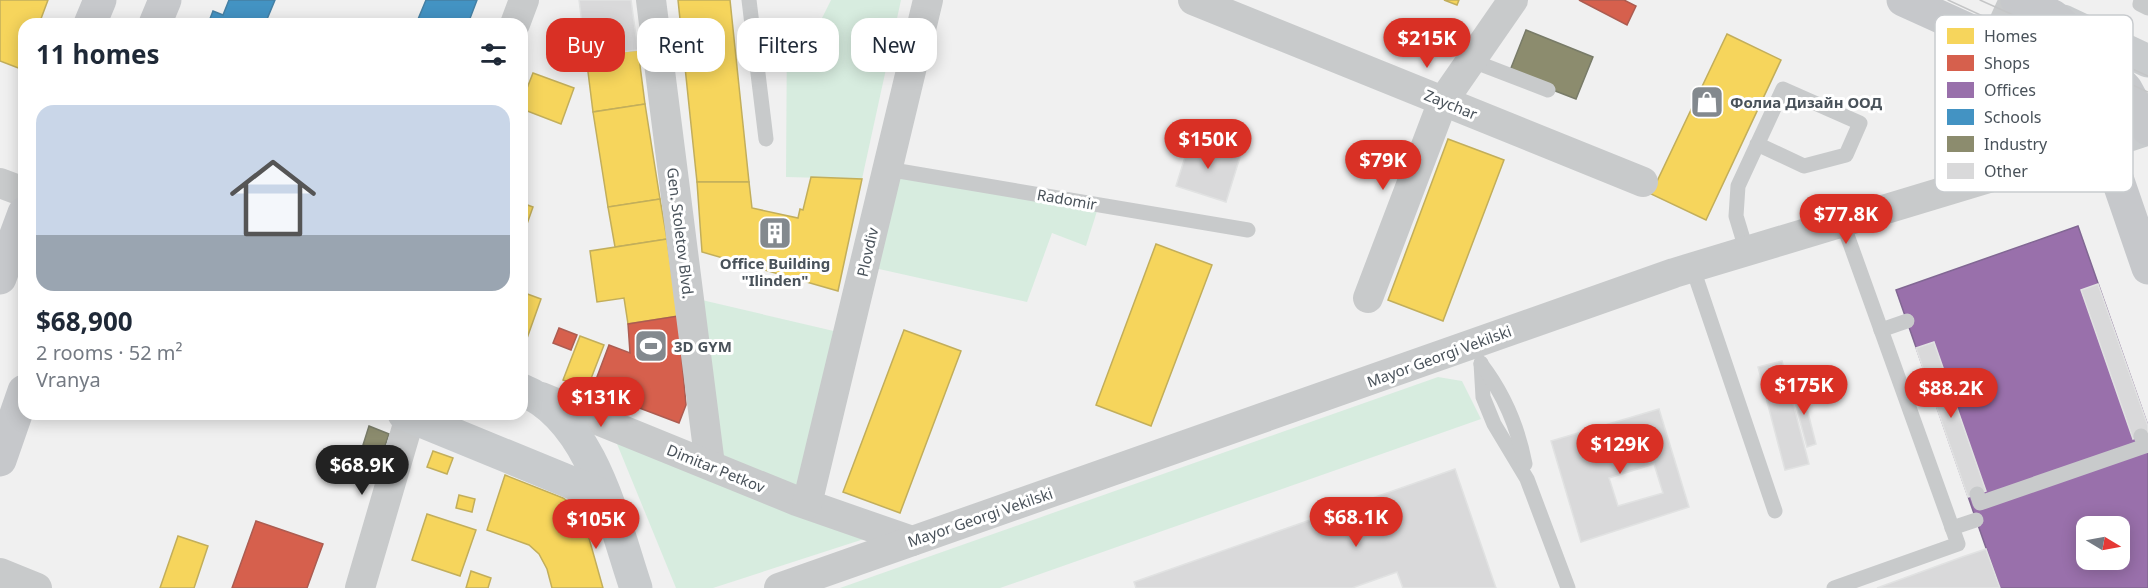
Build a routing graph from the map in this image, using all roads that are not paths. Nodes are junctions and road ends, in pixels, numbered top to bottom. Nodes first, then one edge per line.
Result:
1 (100, 0) edge
2 (165, 0) edge
3 (524, 0) edge
4 (651, 0) edge
5 (749, 0) edge
6 (928, 0) edge
7 (1192, 0) edge
8 (1513, 0) edge
9 (1903, 0) edge
10 (2015, 0) edge
11 (2141, 0) edge
12 (2148, 8) edge
13 (1936, 15) edge
14 (2008, 15) edge
15 (2051, 15) edge
16 (92, 18) edge
17 (158, 18) edge
18 (517, 18) edge
19 (2133, 54) edge
20 (1470, 60) junction
21 (2148, 61) edge
22 (1548, 90) dead end
23 (1443, 101) junction
24 (2133, 101) edge
25 (2144, 115) edge
26 (766, 140) dead end
27 (1757, 144) junction
28 (887, 169) junction
29 (1643, 182) dead end
30 (0, 183) edge
31 (18, 190) edge
32 (1939, 192) edge
33 (2122, 192) edge
34 (1842, 221) junction
35 (18, 230) edge
36 (1248, 230) dead end
37 (1746, 249) junction
38 (8, 259) edge
39 (1692, 267) junction
40 (2148, 268) edge
41 (1368, 298) dead end
42 (1907, 321) dead end
43 (1881, 330) junction
44 (1477, 354) junction
45 (532, 393) edge
46 (18, 408) edge
47 (406, 420) edge
48 (419, 420) edge
49 (2141, 436) dead end
50 (0, 460) edge
51 (710, 465) junction
52 (1977, 494) dead end
53 (604, 496) junction
54 (807, 504) junction
55 (1775, 512) dead end
56 (1976, 520) dead end
57 (1952, 528) junction
58 (912, 540) junction
59 (0, 573) edge
60 (37, 588) edge
61 (360, 588) edge
62 (636, 588) edge
63 (779, 588) edge
64 (1568, 588) edge
65 (1834, 588) edge

1 - 16 main road
2 - 17 main road
3 - 18 street
4 - 51 street, Gen. Stoletov Blvd.
5 - 26 lane
6 - 28 street, Plovdiv
7 - 23 street, Zaychar
8 - 20 street
9 - 13 main road
10 - 14 street
10 - 15 main road
11 - 12 lane
19 - 21 street
20 - 22 lane
20 - 23 street
23 - 29 street, Zaychar
23 - 41 street
24 - 25 main road
27 - 27 lane
27 - 37 lane
28 - 36 lane, Radomir
28 - 54 street, Plovdiv
30 - 31 street
32 - 34 street, Mayor Georgi Vekilski
33 - 40 main road
34 - 37 street, Mayor Georgi Vekilski
34 - 43 lane
35 - 38 main road
37 - 39 street, Mayor Georgi Vekilski
39 - 44 street, Mayor Georgi Vekilski
39 - 55 lane
42 - 43 lane
43 - 57 lane
44 - 58 street, Mayor Georgi Vekilski
44 - 64 lane
45 - 51 street, Dimitar Petkov
45 - 53 street
46 - 50 main road
47 - 61 street
48 - 53 street
49 - 52 lane
51 - 54 street, Dimitar Petkov
53 - 62 street
54 - 58 street, Dimitar Petkov
56 - 57 lane
57 - 65 lane
58 - 63 street, Mayor Georgi Vekilski
59 - 60 street

